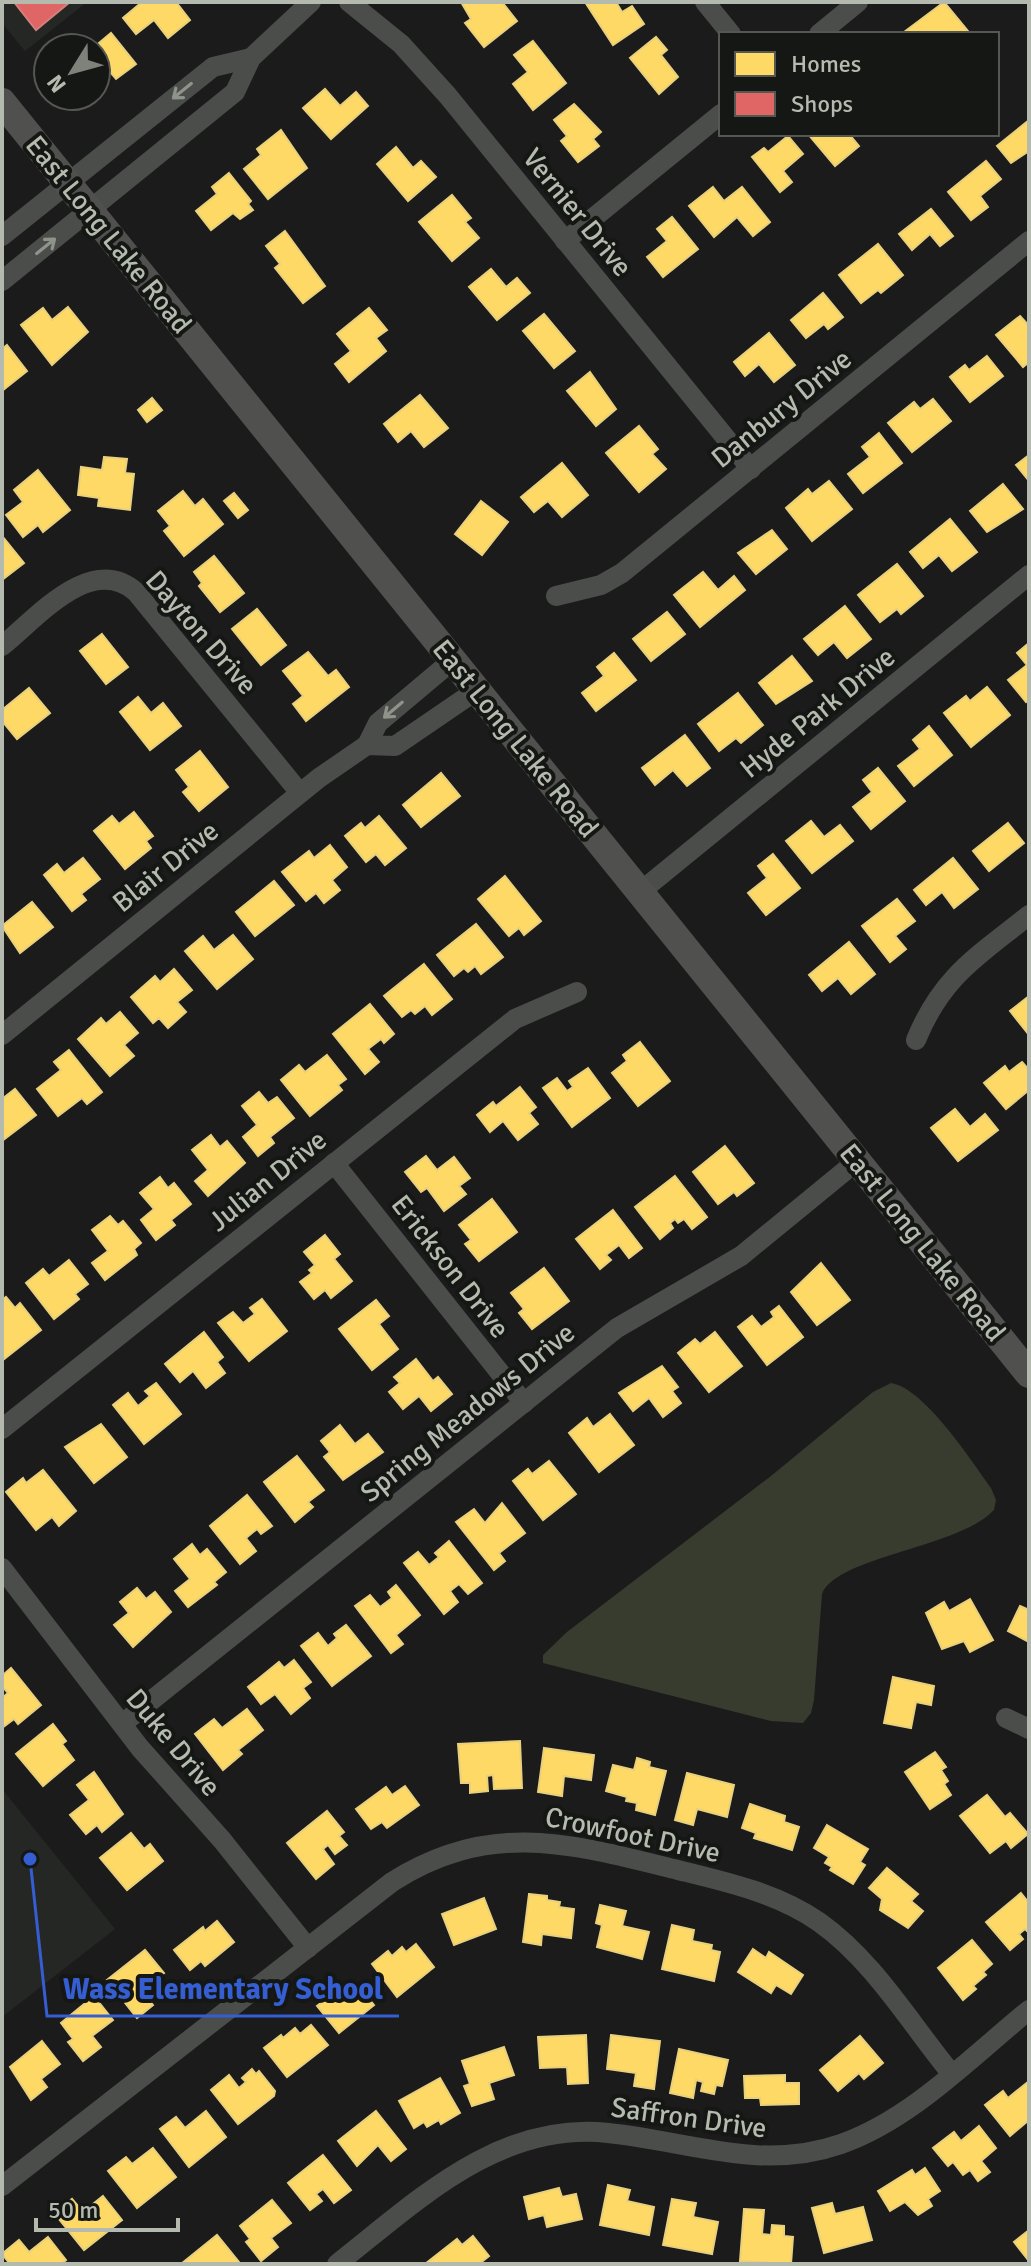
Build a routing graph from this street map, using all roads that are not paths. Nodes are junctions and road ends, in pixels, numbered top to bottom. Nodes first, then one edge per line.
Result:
1 (311, 2) edge
2 (349, 2) edge
3 (705, 2) edge
4 (858, 2) edge
5 (729, 32) edge
6 (821, 32) edge
7 (251, 58) junction
8 (2, 102) edge
9 (719, 116) edge
10 (68, 183) junction
11 (91, 211) junction
12 (2, 236) edge
13 (565, 241) junction
14 (1029, 241) edge
15 (2, 281) edge
16 (751, 469) junction
17 (1029, 575) edge
18 (556, 596) dead end
19 (2, 646) edge
20 (453, 660) junction
21 (477, 690) junction
22 (367, 745) junction
23 (300, 793) junction
24 (640, 892) junction
25 (1029, 915) edge
26 (577, 992) dead end
27 (2, 1035) edge
28 (916, 1040) dead end
29 (857, 1161) junction
30 (334, 1163) junction
31 (1029, 1374) edge
32 (524, 1403) junction
33 (2, 1429) edge
34 (2, 1568) edge
35 (1006, 1718) dead end
36 (122, 1724) junction
37 (1029, 1729) edge
38 (308, 1948) junction
39 (1029, 2010) edge
40 (951, 2073) junction
41 (2, 2186) edge
42 (338, 2264) edge

1 - 7 street
2 - 13 street, Vernier Drive
3 - 5 street
4 - 6 street
7 -> 10 street
7 - 11 street
8 - 10 main road, East Long Lake Road
9 - 13 street
10 - 11 main road, East Long Lake Road
10 - 12 street
15 -> 11 street
11 - 20 main road, East Long Lake Road
13 - 16 street, Vernier Drive
14 - 16 street, Danbury Drive
16 - 18 street, Danbury Drive
17 - 24 street, Hyde Park Drive
19 - 23 street, Dayton Drive
20 - 21 main road, East Long Lake Road
20 -> 22 street, Blair Drive
21 - 22 street, Blair Drive
21 - 24 main road, East Long Lake Road
22 - 23 street, Blair Drive
23 - 27 street, Blair Drive
24 - 29 main road, East Long Lake Road
25 - 28 street
26 - 30 street, Julian Drive
29 - 31 main road, East Long Lake Road
29 - 32 street, Spring Meadows Drive
30 - 32 street, Erickson Drive
30 - 33 street, Julian Drive
32 - 36 street, Spring Meadows Drive
34 - 36 street, Duke Drive
35 - 37 street
36 - 38 street, Duke Drive
38 - 40 street, Crowfoot Drive
38 - 41 street, Crowfoot Drive
39 - 40 street, Saffron Drive
40 - 42 street, Saffron Drive

